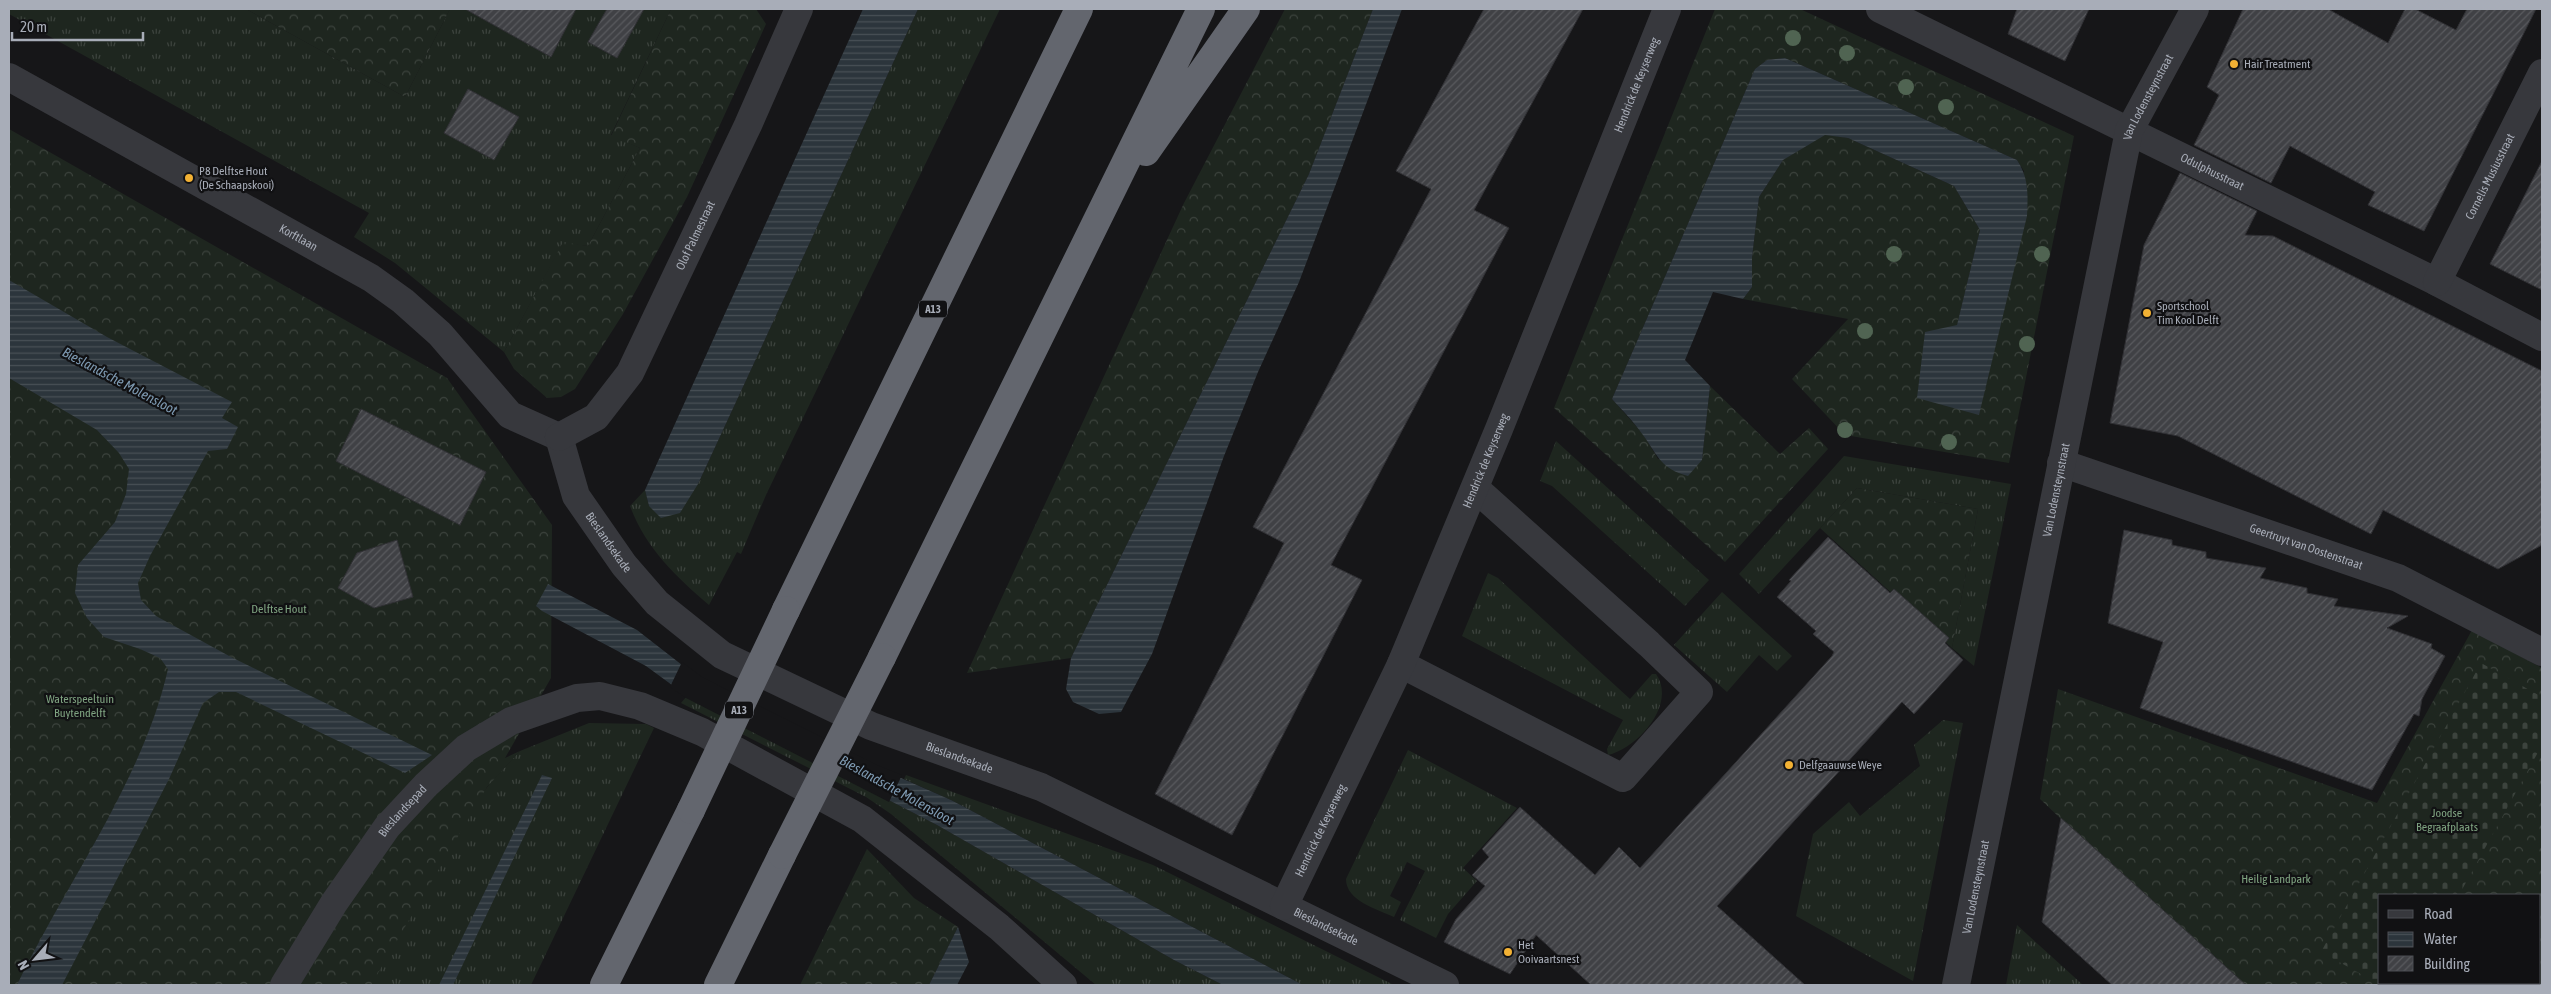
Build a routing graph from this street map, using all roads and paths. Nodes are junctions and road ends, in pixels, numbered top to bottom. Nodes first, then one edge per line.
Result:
1 (799, 9) edge
2 (1079, 9) edge
3 (1201, 9) edge
4 (1246, 9) edge
5 (1668, 9) edge
6 (1880, 9) edge
7 (2195, 9) edge
8 (2542, 73) edge
9 (9, 77) edge
10 (2129, 131) junction
11 (1096, 222) junction
12 (2437, 282) junction
13 (2542, 337) edge
14 (559, 437) junction
15 (2061, 463) junction
16 (1475, 488) junction
17 (2542, 652) edge
18 (1401, 664) junction
19 (1284, 906) junction
20 (284, 985) edge
21 (604, 985) edge
22 (718, 985) edge
23 (1064, 985) edge
24 (1446, 985) edge
25 (1956, 985) edge

1 - 14 street, Olof Palmestraat
2 - 21 highway, A13, bridge
3 - 11 highway
4 - 11 highway
5 - 16 street, Hendrick de Keyserweg
6 - 10 street, Odulphusstraat
7 - 10 street, Van Lodensteynstraat
8 - 12 street, Cornelis Musiusstraat
9 - 14 street, Korftlaan
10 - 12 street, Odulphusstraat
10 - 15 street, Van Lodensteynstraat
11 - 22 highway, bridge
12 - 13 street, Odulphusstraat
14 - 19 street, Bieslandsekade
15 - 17 street, Geertruyt van Oostenstraat
15 - 25 street, Van Lodensteynstraat
16 - 18 street, Hendrick de Keyserweg
16 - 18 street
18 - 19 street, Hendrick de Keyserweg
19 - 24 street, Bieslandsekade
20 - 23 street, Bieslandsepad

